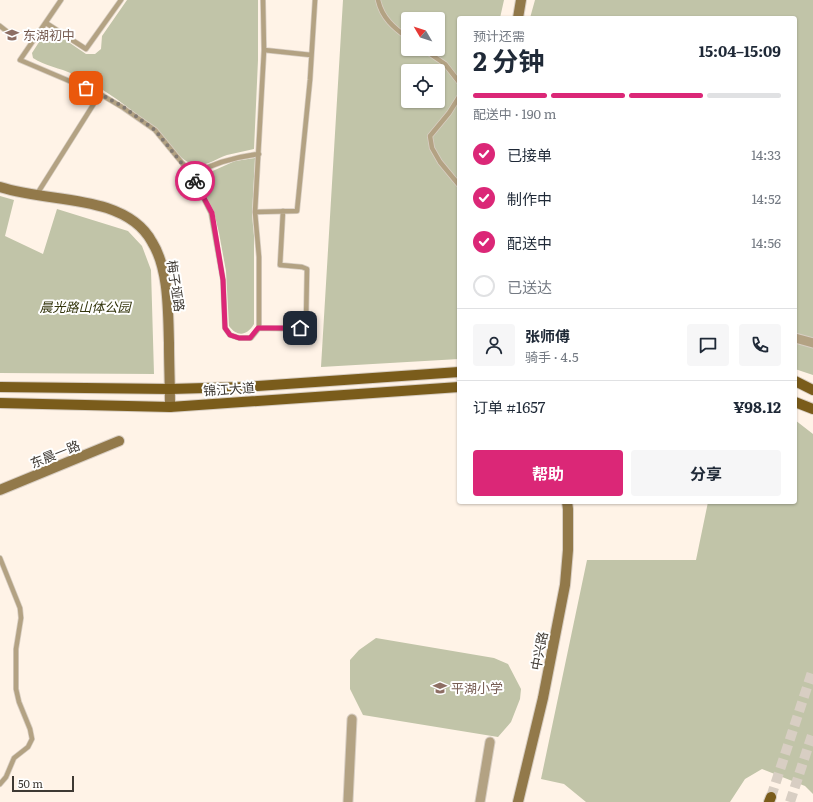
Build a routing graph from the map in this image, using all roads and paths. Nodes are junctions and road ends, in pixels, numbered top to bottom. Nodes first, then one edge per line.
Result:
1 (62, 0) edge
2 (122, 0) edge
3 (263, 0) edge
4 (314, 0) edge
5 (378, 0) edge
6 (521, 0) edge
7 (518, 16) edge
8 (46, 23) junction
9 (0, 26) edge
10 (401, 33) edge
11 (14, 37) dead end
12 (264, 50) junction
13 (311, 55) junction
14 (433, 56) edge
15 (457, 79) edge
16 (100, 94) junction
17 (457, 100) edge
18 (258, 154) junction
19 (192, 176) junction
20 (457, 183) edge
21 (0, 187) edge
22 (36, 196) junction
23 (255, 212) junction
24 (283, 212) junction
25 (258, 328) junction
26 (797, 339) edge
27 (813, 343) edge
28 (457, 372) edge
29 (797, 382) edge
30 (0, 386) edge
31 (457, 387) edge
32 (170, 389) junction
33 (813, 390) edge
34 (0, 403) edge
35 (797, 403) edge
36 (170, 407) junction
37 (813, 409) edge
38 (119, 441) dead end
39 (0, 490) edge
40 (567, 504) edge
41 (0, 558) edge
42 (352, 719) dead end
43 (490, 742) dead end
44 (0, 784) edge
45 (348, 802) edge
46 (480, 802) edge
47 (518, 802) edge

1 - 8 lane
2 - 8 lane
3 - 12 lane
4 - 13 lane
5 - 10 lane
6 - 7 street
8 - 16 lane
9 - 11 lane
12 - 13 lane
12 - 18 lane
13 - 24 lane
14 - 15 lane
16 - 19 lane
16 - 22 lane
17 - 20 lane
18 - 19 lane
18 - 23 lane
19 - 25 lane
21 - 22 street, 梅子垭路
22 - 32 street, 梅子垭路
23 - 24 lane
23 - 25 lane
24 - 25 lane
26 - 27 street
28 - 32 main road, 锦江大道
29 - 33 main road
30 - 32 main road, 锦江大道
31 - 36 main road, 锦江大道
32 - 36 street, 梅子垭路
34 - 36 main road, 锦江大道
35 - 37 main road
38 - 39 street, 东晨一路
40 - 47 street, 中兴路
41 - 44 lane
42 - 45 street
43 - 46 street

